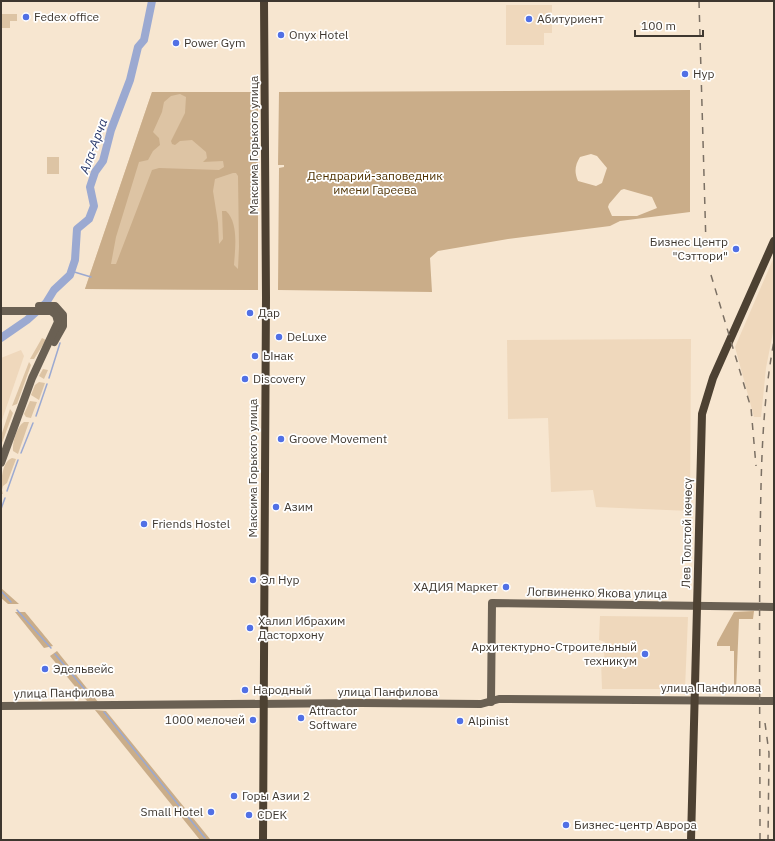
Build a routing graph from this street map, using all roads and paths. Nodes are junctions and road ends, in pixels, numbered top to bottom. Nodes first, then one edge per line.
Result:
1 (264, 1) edge
2 (774, 241) edge
3 (4, 309) edge
4 (1, 463) edge
5 (697, 606) junction
6 (774, 607) edge
7 (695, 700) junction
8 (774, 701) edge
9 (491, 702) junction
10 (264, 704) junction
11 (1, 706) edge
12 (263, 840) edge
13 (691, 840) edge

1 - 10 main road, Максима Горького улица
2 - 5 main road, Лев Толстой көчөсү
3 - 4 street
5 - 6 street, Логвиненко Якова улица
5 - 7 main road, Лев Толстой көчөсү
5 - 9 street, Логвиненко Якова улица
7 - 8 street, улица Панфилова
7 - 9 street, улица Панфилова
7 - 13 main road, Лев Толстой көчөсү
9 - 10 street, улица Панфилова
10 - 11 street, улица Панфилова
10 - 12 main road, Максима Горького улица

